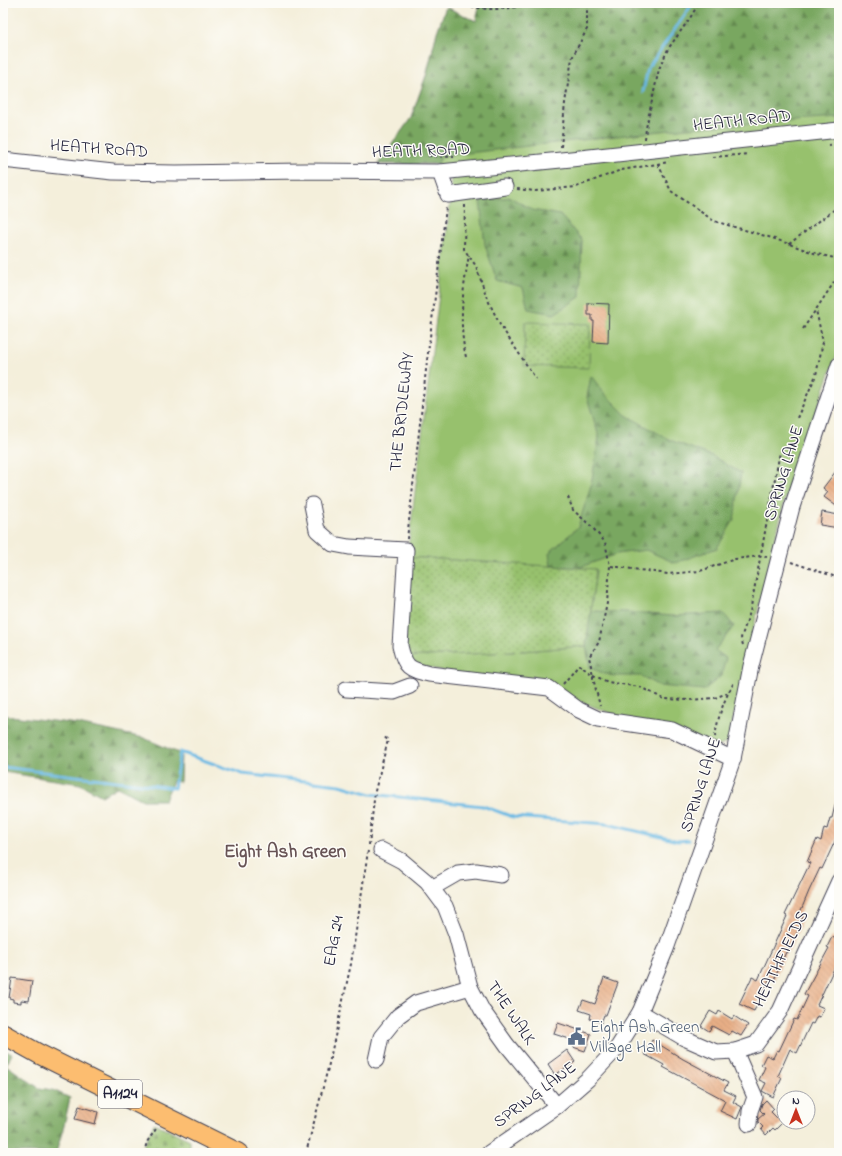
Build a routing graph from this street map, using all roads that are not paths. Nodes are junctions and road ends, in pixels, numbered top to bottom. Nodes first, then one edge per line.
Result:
1 (839, 130) edge
2 (3, 160) edge
3 (440, 172) junction
4 (505, 187) road end
5 (839, 365) edge
6 (312, 505) dead end
7 (404, 661) junction
8 (432, 675) junction
9 (410, 686) junction
10 (346, 689) dead end
11 (732, 759) junction
12 (381, 850) dead end
13 (501, 875) dead end
14 (839, 881) edge
15 (432, 888) junction
16 (470, 987) junction
17 (640, 1012) junction
18 (3, 1034) edge
19 (735, 1051) junction
20 (376, 1060) dead end
21 (557, 1106) junction
22 (749, 1124) dead end
23 (212, 1147) edge
24 (238, 1153) edge
25 (489, 1153) edge

1 - 3 street, HEATH ROAD
2 - 3 street, HEATH ROAD
3 - 4 street
5 - 11 street, SPRING LANE
6 - 7 street
7 - 8 street
7 - 9 street
8 - 9 street
8 - 11 street
9 - 10 street
11 - 17 street, SPRING LANE
12 - 15 street, THE WALK
13 - 15 street
14 - 19 street, HEATHFIELDS
15 - 16 street, THE WALK
16 - 20 street
16 - 21 street, THE WALK
17 - 19 street, HEATHFIELDS
17 - 21 street, SPRING LANE
18 - 23 main road, A1124
19 - 22 street
21 - 25 street, SPRING LANE
23 - 24 main road, A1124

